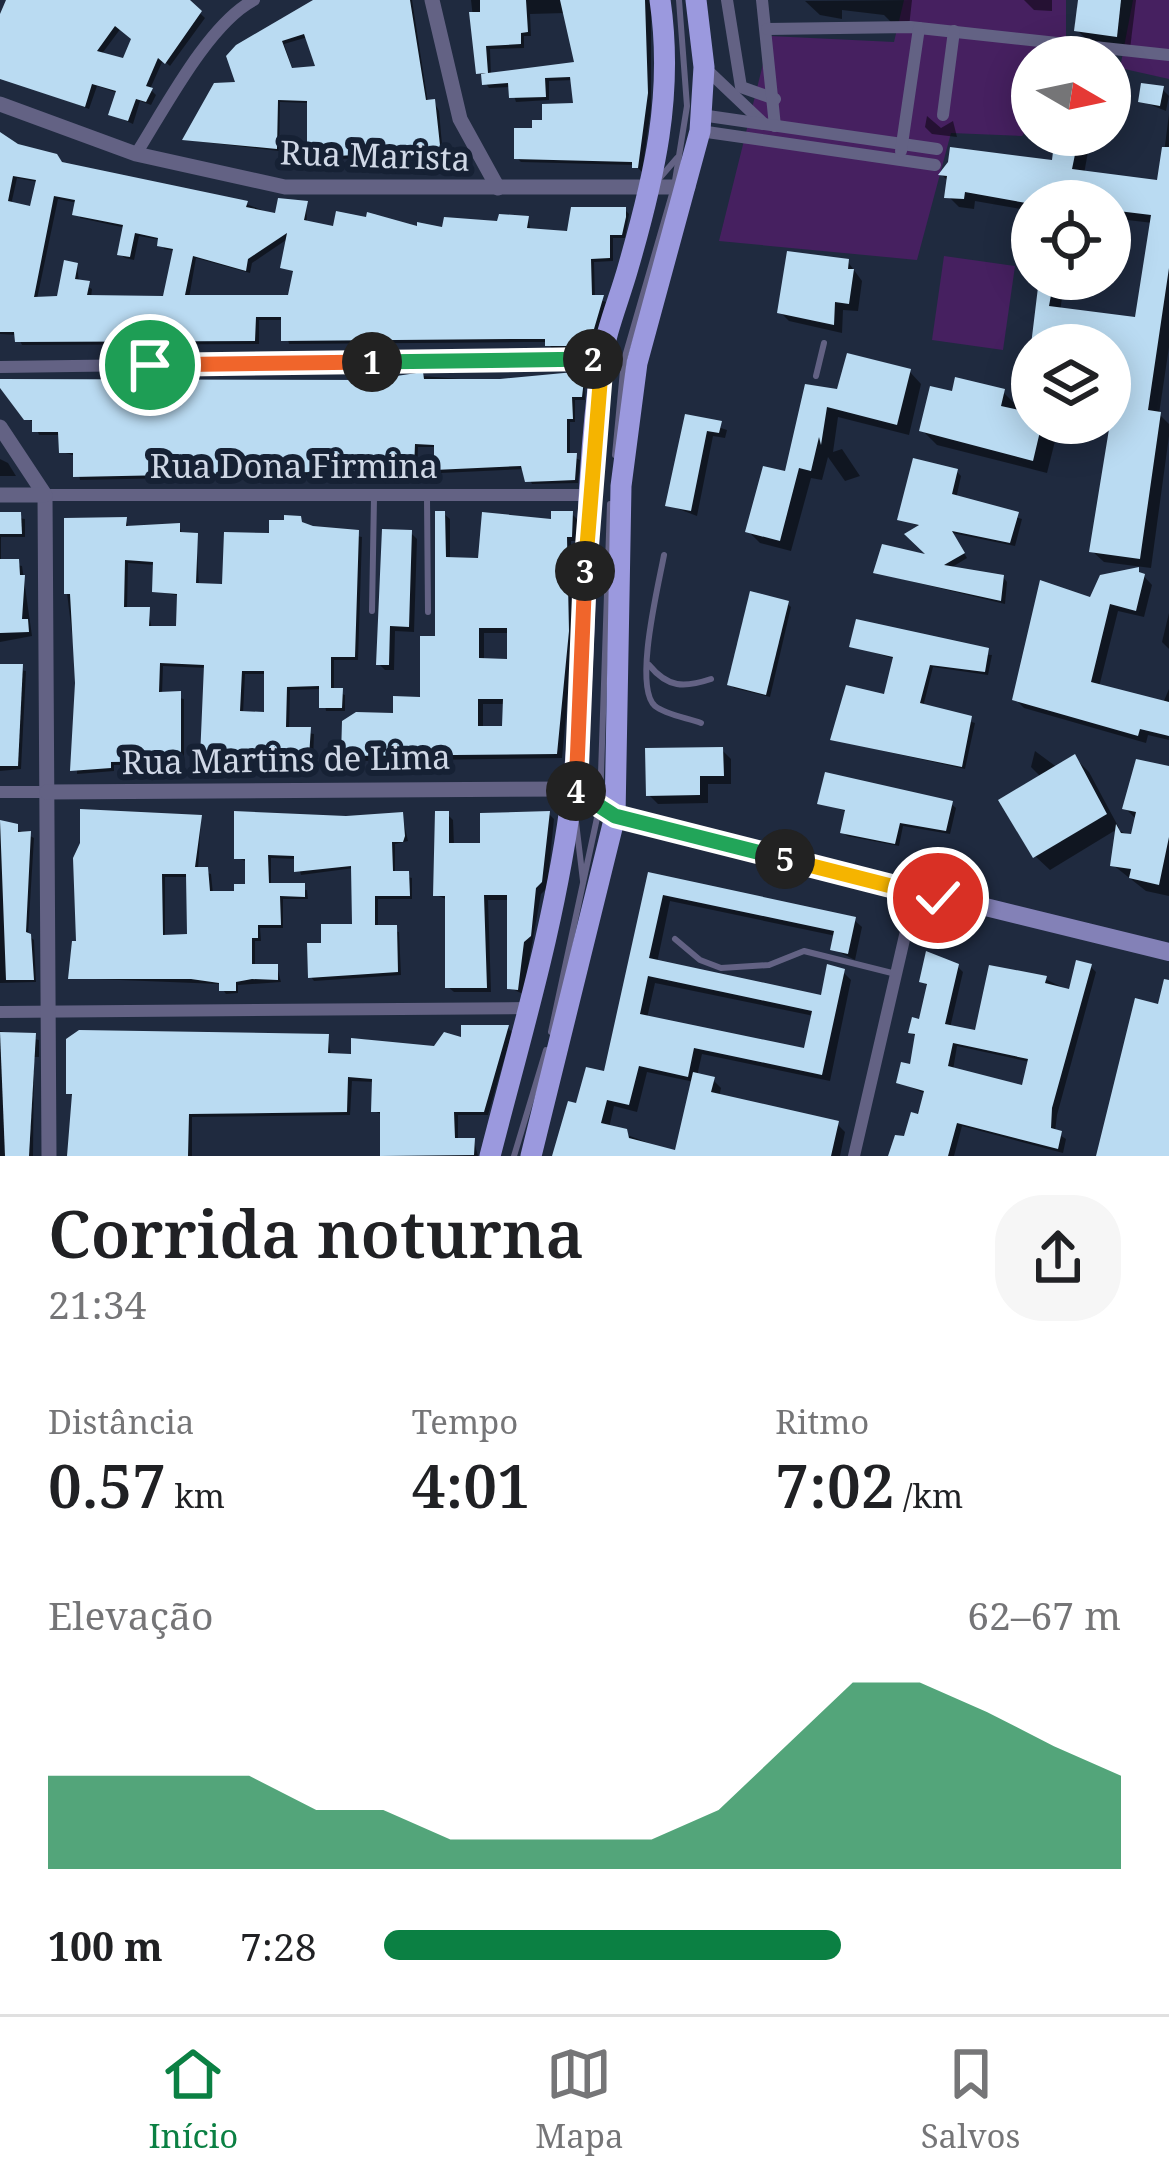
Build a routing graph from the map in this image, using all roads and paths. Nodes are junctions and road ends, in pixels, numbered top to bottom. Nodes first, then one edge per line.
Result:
1 (254, 0) edge
2 (432, 0) edge
3 (660, 0) edge
4 (679, 0) edge
5 (696, 0) edge
6 (727, 0) edge
7 (762, 0) edge
8 (919, 28) junction
9 (766, 29) junction
10 (954, 32) junction
11 (1169, 55) edge
12 (704, 67) junction
13 (775, 99) junction
14 (0, 104) edge
15 (943, 115) dead end
16 (700, 123) junction
17 (764, 124) junction
18 (749, 138) junction
19 (902, 144) junction
20 (937, 149) dead end
21 (136, 154) junction
22 (679, 155) junction
23 (900, 160) junction
24 (935, 165) dead end
25 (671, 187) junction
26 (498, 188) junction
27 (824, 343) dead end
28 (602, 359) junction
29 (0, 367) edge
30 (816, 376) dead end
31 (0, 427) edge
32 (0, 495) edge
33 (45, 495) junction
34 (374, 495) junction
35 (428, 495) junction
36 (587, 495) junction
37 (664, 555) dead end
38 (372, 611) dead end
39 (428, 612) dead end
40 (647, 662) junction
41 (711, 679) dead end
42 (701, 723) dead end
43 (573, 789) junction
44 (0, 792) edge
45 (46, 792) junction
46 (608, 810) junction
47 (584, 892) junction
48 (915, 892) junction
49 (675, 939) dead end
50 (1169, 952) edge
51 (896, 974) junction
52 (530, 1008) junction
53 (0, 1012) edge
54 (51, 1012) junction
55 (49, 1156) edge
56 (490, 1156) edge
57 (514, 1156) edge
58 (531, 1156) edge
59 (854, 1156) edge

1 - 21 street
2 - 26 street
3 - 25 main road
4 - 22 lane
5 - 12 main road
6 - 13 street
7 - 9 street
8 - 9 street
8 - 10 street
8 - 19 street
9 - 13 street
10 - 11 street
10 - 15 street
12 - 16 main road
12 - 17 street
13 - 17 street
14 - 21 street, Rua Marista
16 - 17 street
16 - 18 street
16 - 25 main road
17 - 18 street
17 - 19 street
18 - 23 street
19 - 20 street
19 - 23 street
21 - 26 street, Rua Marista
22 - 25 lane
22 - 25 lane
22 - 25 lane
23 - 24 street
25 - 26 street, Rua Marista
25 - 28 main road
25 - 46 main road
27 - 30 lane
28 - 29 street
28 - 36 main road
31 - 33 street
32 - 33 street, Rua Dona Firmina
33 - 34 street, Rua Dona Firmina
33 - 45 street
34 - 35 street, Rua Dona Firmina
34 - 38 lane
35 - 36 street, Rua Dona Firmina
35 - 39 lane
36 - 43 main road
37 - 40 lane
40 - 41 lane
40 - 42 lane
43 - 45 street, Rua Martins de Lima
43 - 46 main road
43 - 47 lane
43 - 52 main road
44 - 45 street, Rua Martins de Lima
45 - 54 street
46 - 47 lane
46 - 47 lane
46 - 48 main road
46 - 58 main road
47 - 57 lane
48 - 50 main road
48 - 51 street
49 - 51 lane
51 - 59 street
52 - 54 street
52 - 56 main road
53 - 54 street
54 - 55 street

